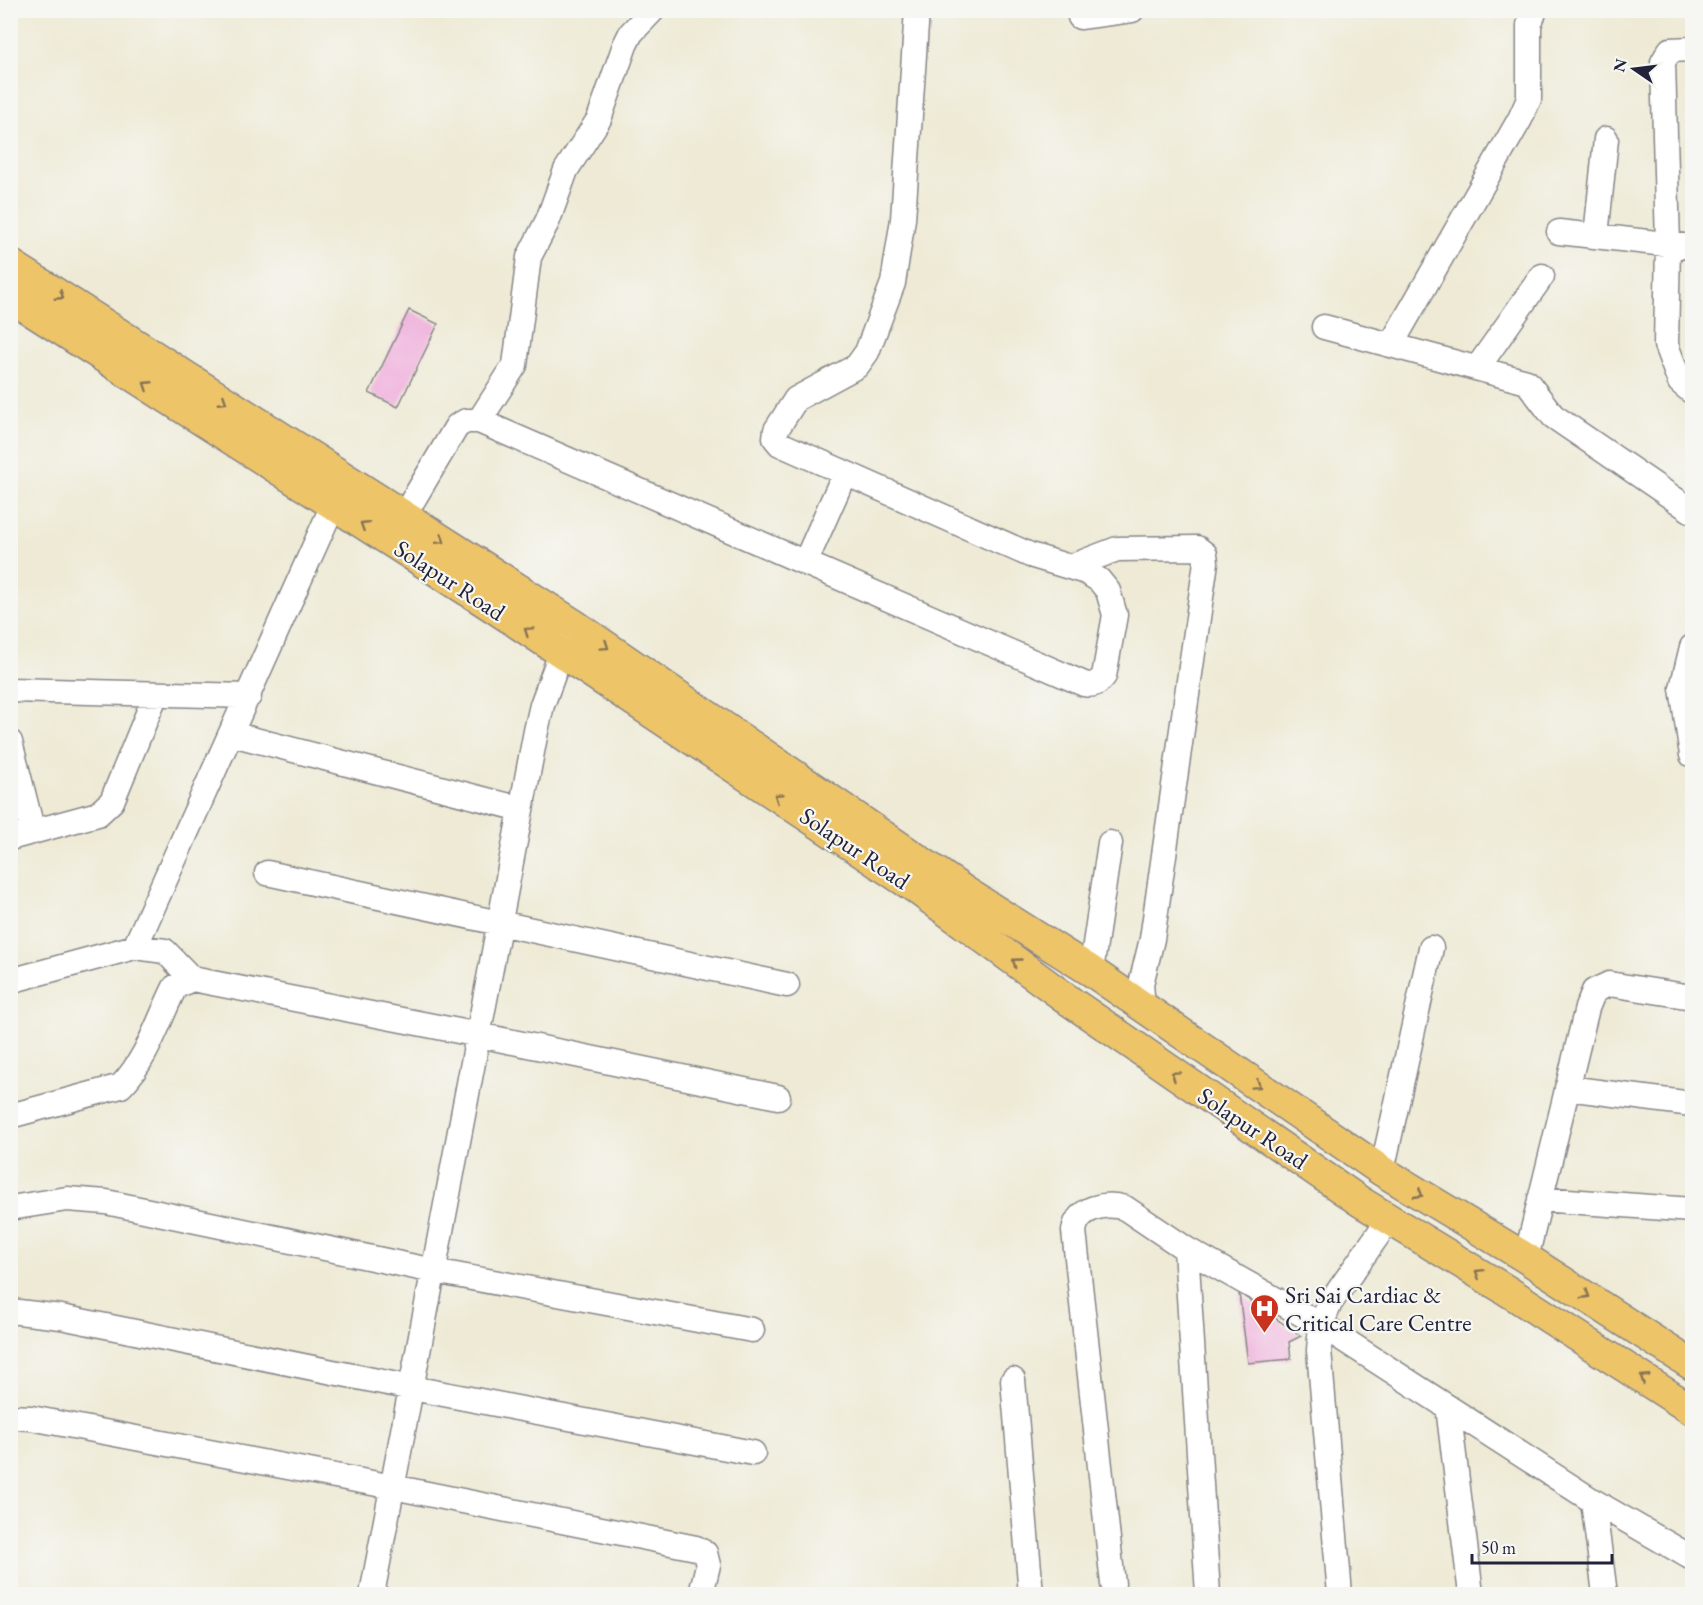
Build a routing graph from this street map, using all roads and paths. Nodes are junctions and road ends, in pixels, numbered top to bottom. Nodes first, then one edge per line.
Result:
1 (653, 10) edge
2 (917, 10) edge
3 (1132, 10) edge
4 (1535, 10) edge
5 (1080, 17) dead end
6 (1692, 50) edge
7 (1606, 140) dead end
8 (1559, 232) dead end
9 (1596, 236) junction
10 (1668, 244) junction
11 (1692, 247) edge
12 (10, 264) edge
13 (1542, 276) dead end
14 (10, 297) edge
15 (1324, 327) dead end
16 (1392, 345) junction
17 (1478, 367) junction
18 (1692, 392) edge
19 (479, 421) junction
20 (845, 473) junction
21 (333, 505) junction
22 (1692, 511) edge
23 (403, 517) junction
24 (805, 563) junction
25 (1056, 564) junction
26 (573, 624) junction
27 (1692, 647) edge
28 (561, 653) junction
29 (10, 690) edge
30 (156, 694) junction
31 (249, 696) junction
32 (232, 734) junction
33 (10, 742) edge
34 (1692, 748) edge
35 (521, 809) junction
36 (22, 835) edge
37 (1110, 843) dead end
38 (267, 873) dead end
39 (922, 877) junction
40 (956, 901) junction
41 (500, 923) junction
42 (135, 947) junction
43 (1431, 948) dead end
44 (1091, 971) junction
45 (192, 979) junction
46 (10, 981) edge
47 (787, 985) dead end
48 (1692, 997) edge
49 (1143, 1007) junction
50 (479, 1035) junction
51 (1567, 1088) junction
52 (778, 1097) dead end
53 (1692, 1104) edge
54 (10, 1116) edge
55 (1382, 1171) junction
56 (1540, 1199) junction
57 (10, 1208) edge
58 (1692, 1210) edge
59 (1390, 1218) junction
60 (1186, 1249) junction
61 (1526, 1258) junction
62 (434, 1271) junction
63 (10, 1311) edge
64 (1321, 1325) junction
65 (753, 1330) dead end
66 (1692, 1365) edge
67 (1013, 1380) dead end
68 (411, 1388) junction
69 (1448, 1407) junction
70 (1692, 1410) edge
71 (10, 1417) edge
72 (753, 1453) dead end
73 (393, 1487) junction
74 (1593, 1501) junction
75 (1692, 1558) edge
76 (1113, 1584) dead end
77 (372, 1594) edge
78 (701, 1594) edge
79 (1031, 1594) edge
80 (1208, 1594) edge
81 (1340, 1594) edge
82 (1471, 1594) edge
83 (1605, 1594) edge

1 - 19 street
2 - 20 street
3 - 5 street
4 - 16 street
6 - 10 street
7 - 9 street
8 - 9 street
9 - 10 street
10 - 11 street
10 - 18 street
12 -> 23 main road, Solapur Road
13 - 17 street
21 -> 14 main road, Solapur Road
15 - 16 street
16 - 17 street
17 - 22 street
19 - 23 street
19 - 24 street
20 - 24 street
20 - 25 street
28 -> 21 main road, Solapur Road
21 - 31 street
23 -> 26 main road, Solapur Road
24 - 25 street
25 - 49 street
26 - 28 street
26 -> 39 main road, Solapur Road
27 - 34 street
28 - 35 street
39 -> 28 main road, Solapur Road
29 - 30 street
30 - 31 street
30 - 36 street
31 - 32 street
32 - 35 street
32 - 42 street
33 - 36 street
35 - 41 street
37 - 44 street
38 - 41 street
39 - 40 main road, Solapur Road
40 - 44 main road, Solapur Road
59 -> 40 main road, Solapur Road
41 - 47 street
41 - 50 street
42 - 45 street
42 - 46 street
43 - 55 street
44 - 49 main road, Solapur Road
45 - 50 street
45 - 54 street
48 - 51 street
49 -> 55 main road, Solapur Road
50 - 52 street
50 - 62 street
51 - 53 street
51 - 56 street
55 -> 61 main road, Solapur Road
56 - 58 street
56 - 61 street
57 - 62 street
59 - 64 street
70 -> 59 main road, Solapur Road
60 - 64 street
60 - 76 street
60 - 80 street
61 -> 66 main road, Solapur Road
62 - 65 street
62 - 68 street
63 - 68 street
64 - 69 street
64 - 81 street
67 - 79 street
68 - 72 street
68 - 73 street
69 - 74 street
69 - 82 street
71 - 73 street
73 - 77 street
73 - 78 street
74 - 75 street
74 - 83 street

